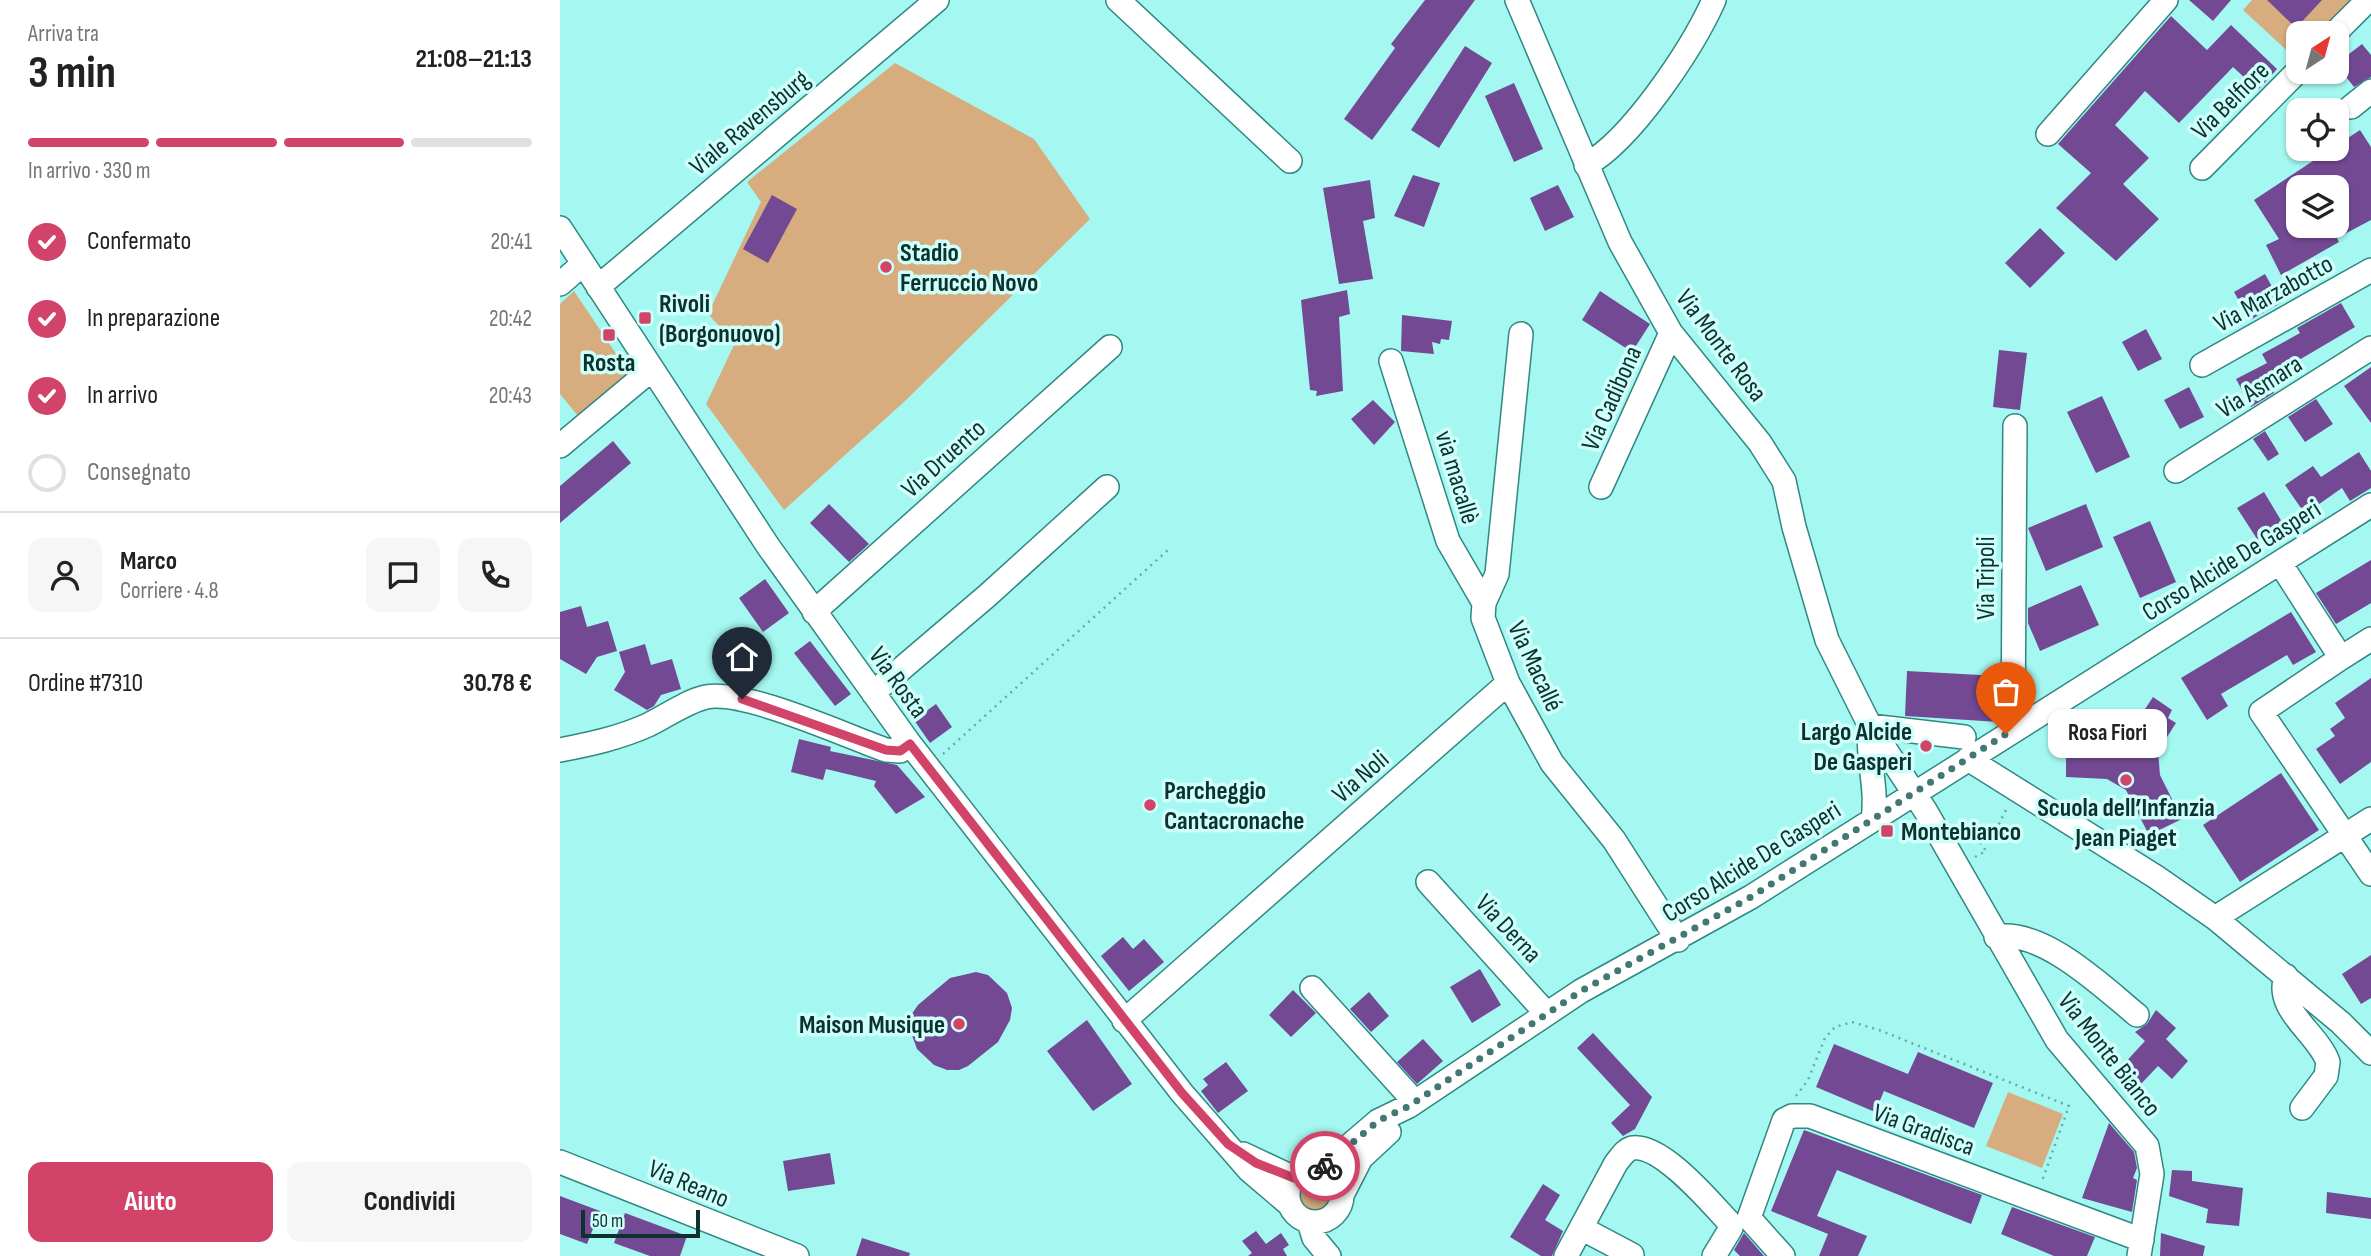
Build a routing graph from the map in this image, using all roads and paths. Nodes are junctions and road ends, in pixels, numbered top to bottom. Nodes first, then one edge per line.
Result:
1 (937, 0) edge
2 (1118, 0) edge
3 (1517, 0) edge
4 (1714, 0) edge
5 (2166, 0) edge
6 (2368, 0) edge
7 (2347, 21) edge
8 (2286, 83) edge
9 (2371, 91) edge
10 (2351, 107) dead end
11 (2048, 134) dead end
12 (1290, 161) dead end
13 (1586, 164) junction
14 (2202, 168) dead end
15 (560, 228) edge
16 (583, 264) junction
17 (2371, 270) edge
18 (560, 284) edge
19 (598, 287) junction
20 (1671, 333) junction
21 (1521, 334) dead end
22 (1110, 347) dead end
23 (2371, 348) edge
24 (1391, 361) dead end
25 (2202, 365) dead end
26 (651, 370) junction
27 (2015, 426) dead end
28 (560, 446) edge
29 (2176, 471) dead end
30 (1107, 487) dead end
31 (1601, 487) dead end
32 (2371, 505) edge
33 (1170, 549) dead end
34 (2280, 563) junction
35 (1484, 603) junction
36 (814, 612) junction
37 (2371, 639) edge
38 (2341, 658) junction
39 (1508, 683) junction
40 (873, 693) junction
41 (1870, 726) junction
42 (2013, 730) junction
43 (910, 744) junction
44 (562, 748) edge
45 (1966, 748) junction
46 (927, 768) junction
47 (1914, 793) junction
48 (2006, 810) dead end
49 (1873, 819) junction
50 (2369, 823) edge
51 (2345, 835) junction
52 (1979, 855) dead end
53 (2371, 874) edge
54 (1428, 882) dead end
55 (2215, 918) junction
56 (1996, 937) junction
57 (1678, 940) junction
58 (2278, 966) junction
59 (1312, 988) dead end
60 (1546, 1013) junction
61 (2137, 1015) dead end
62 (1124, 1021) junction
63 (2371, 1053) edge
64 (1412, 1104) junction
65 (2302, 1108) dead end
66 (1784, 1120) junction
67 (1228, 1144) junction
68 (560, 1162) edge
69 (1322, 1169) junction
70 (1294, 1178) junction
71 (1343, 1193) junction
72 (2035, 1200) junction
73 (1289, 1204) junction
74 (1309, 1222) junction
75 (1581, 1228) junction
76 (2141, 1248) edge
77 (1632, 1255) edge
78 (797, 1256) edge
79 (1329, 1256) edge
80 (1566, 1256) edge
81 (1714, 1256) edge
82 (1783, 1256) edge

1 - 19 street, Viale Ravensburg
2 - 12 street
3 - 13 street, Via Monte Rosa
4 - 13 street
5 - 11 street
6 - 7 street
8 - 14 street, Via Belfiore
9 - 10 street
13 - 20 street, Via Monte Rosa
15 - 16 street, Via Rosta
16 - 18 street
16 - 19 street, Via Rosta
17 - 25 street, Via Marzabotto
19 - 26 street, Via Rosta
20 - 31 street, Via Cadibona
20 - 41 street, Via Monte Rosa
21 - 35 street, Via Macallé
22 - 36 street, Via Druento
23 - 29 street, Via Asmara
24 - 35 street, via macallè
26 - 28 street
26 - 36 street, Via Rosta
27 - 42 street, Via Tripoli
30 - 40 street
32 - 34 street, Corso Alcide De Gasperi
33 - 46 path
34 - 38 street
34 - 42 street, Corso Alcide De Gasperi
35 - 39 street, Via Macallé
36 - 40 street, Via Rosta
37 - 38 street
38 - 51 street
39 - 57 street, Via Macallé
39 - 62 street, Via Noli
40 - 43 street, Via Rosta
41 - 45 street
41 - 47 street
41 - 49 street
42 - 45 street, Corso Alcide De Gasperi
43 - 44 street
43 - 46 street, Via Rosta
45 - 47 street, Corso Alcide De Gasperi
45 - 55 street
46 - 62 street, Via Rosta
47 - 49 street, Corso Alcide De Gasperi
47 - 56 street, Via Monte Bianco
48 - 52 path
49 - 57 street, Corso Alcide De Gasperi
50 - 51 street
51 - 53 street
51 - 55 street
54 - 60 street, Via Derna
55 - 58 street
56 - 61 street, Via Monte Bianco
56 - 76 street, Via Monte Bianco
57 - 60 street, Corso Alcide De Gasperi
58 - 63 street
58 - 65 street
59 - 64 street
60 - 64 street, Corso Alcide De Gasperi
62 - 67 street, Via Rosta
64 - 69 street, Corso Alcide De Gasperi
64 - 71 street, Corso Alcide De Gasperi
66 - 72 street, Via Gradisca
66 - 72 path
66 - 82 street
67 - 70 street, Via Rosta
67 - 73 street, Via Rosta
68 - 78 street, Via Reano
69 - 70 street
69 - 71 street
70 - 73 street
71 - 74 street
72 - 76 street, Via Gradisca
73 - 74 street
74 - 79 street
75 - 77 street
75 - 80 street
75 - 81 street

